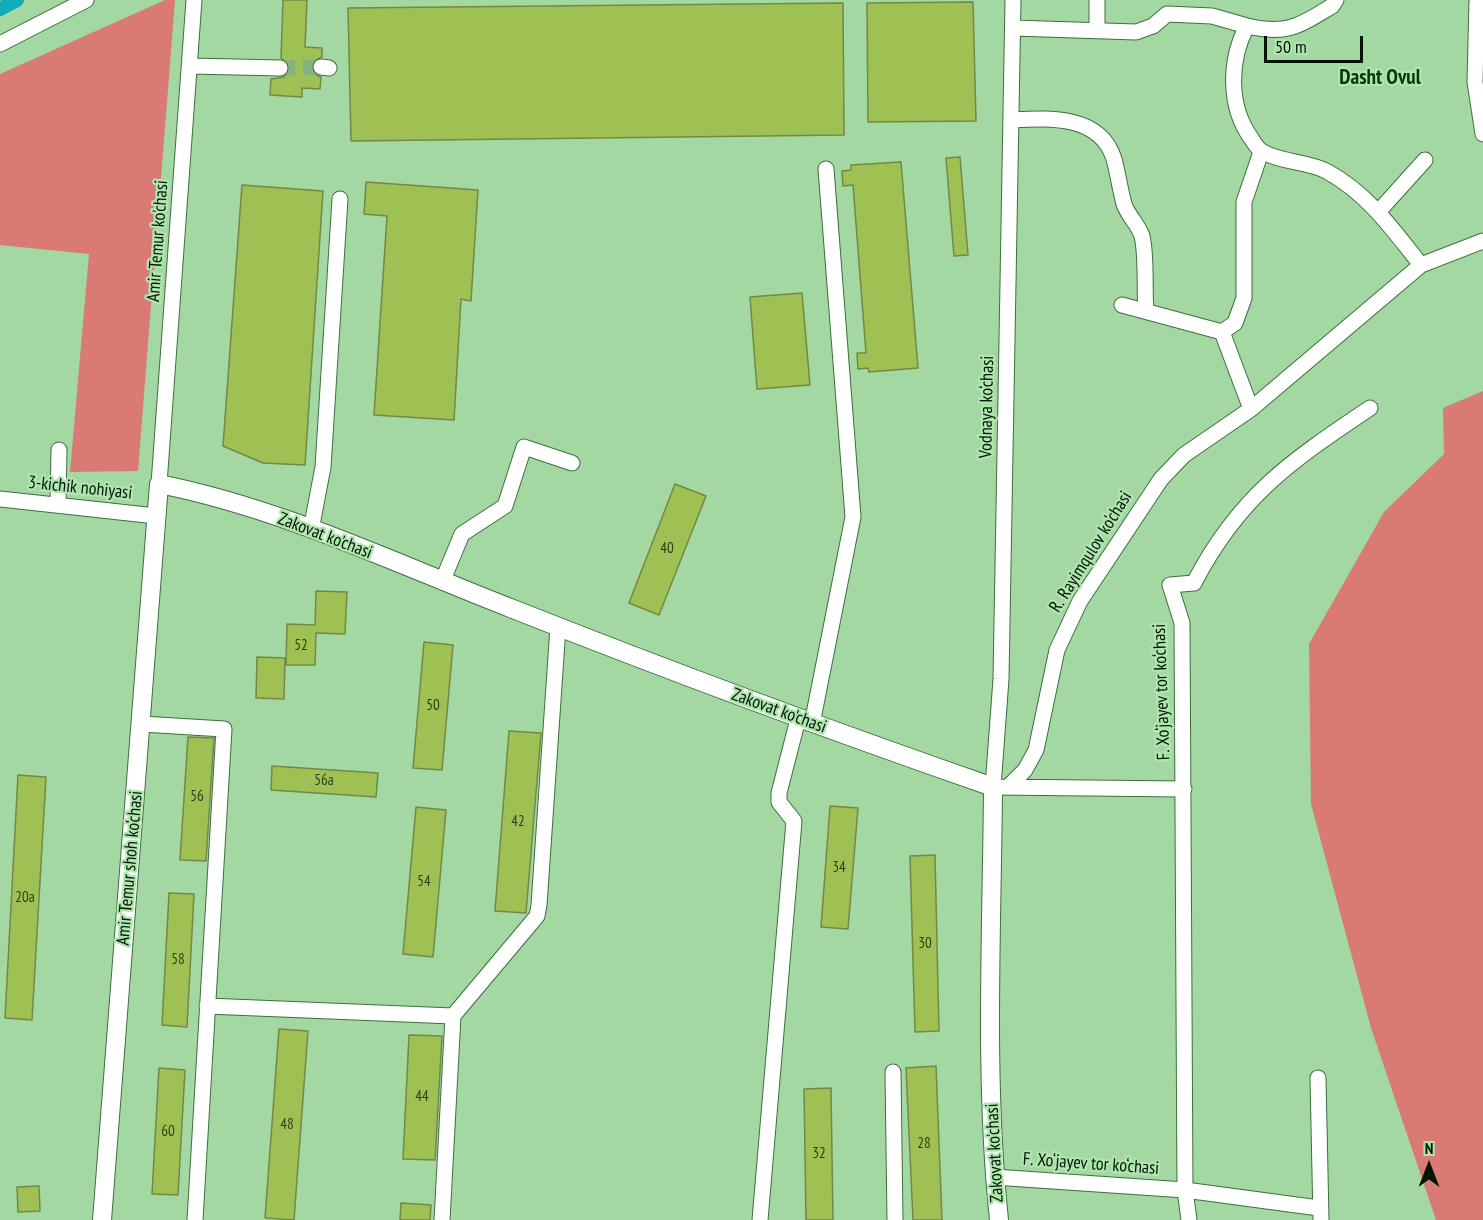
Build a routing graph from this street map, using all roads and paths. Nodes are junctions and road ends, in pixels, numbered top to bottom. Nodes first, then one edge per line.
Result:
1 (86, 0) edge
2 (194, 0) edge
3 (1013, 0) edge
4 (1097, 0) edge
5 (1336, 0) edge
6 (1477, 0) edge
7 (1246, 26) junction
8 (1013, 28) junction
9 (1097, 30) junction
10 (0, 44) edge
11 (191, 66) junction
12 (280, 68) tunnel mouth
13 (1011, 120) junction
14 (1483, 134) edge
15 (1261, 152) junction
16 (1425, 160) dead end
17 (825, 170) dead end
18 (340, 199) dead end
19 (1379, 211) junction
20 (1483, 241) edge
21 (1421, 265) junction
22 (1122, 306) dead end
23 (1146, 311) junction
24 (1222, 332) junction
25 (1370, 408) dead end
26 (1251, 410) junction
27 (59, 450) dead end
28 (572, 463) dead end
29 (159, 484) junction
30 (0, 499) edge
31 (58, 504) junction
32 (156, 516) junction
33 (311, 530) junction
34 (442, 582) junction
35 (558, 627) junction
36 (805, 722) junction
37 (142, 724) junction
38 (1001, 786) junction
39 (1184, 789) junction
40 (207, 1006) junction
41 (453, 1016) junction
42 (893, 1072) dead end
43 (1318, 1078) dead end
44 (994, 1177) junction
45 (1185, 1190) junction
46 (1320, 1214) edge
47 (102, 1220) edge
48 (195, 1220) edge
49 (442, 1220) edge
50 (760, 1220) edge
51 (895, 1220) edge
52 (999, 1220) edge
53 (1190, 1220) edge

1 - 10 street
2 - 11 street, Amir Temur ko'chasi
3 - 8 street, Vodnaya ko‘chasi
4 - 9 street
5 - 7 street
6 - 14 street
7 - 9 street
7 - 15 street
8 - 9 street
8 - 13 street, Vodnaya ko‘chasi
11 - 12 street
11 - 29 street, Amir Temur ko'chasi
13 - 23 street
13 - 38 street, Vodnaya ko‘chasi
15 - 19 street
15 - 24 street
16 - 19 street
17 - 36 street
18 - 33 street
19 - 21 street
20 - 21 street, R. Rayimqulov ko‘chasi
21 - 26 street, R. Rayimqulov ko‘chasi
22 - 23 street
23 - 24 street
24 - 26 street
25 - 39 street, F. Xo‘jayev tor ko‘chasi
26 - 38 street, R. Rayimqulov ko‘chasi
27 - 31 street
28 - 34 street
29 - 32 main road, Amir Temur shoh ko‘chasi
29 - 33 main road, Zakovat ko'chasi
30 - 31 street, 3-kichik nohiyasi
31 - 32 street, 3-kichik nohiyasi
32 - 37 main road, Amir Temur shoh ko‘chasi
33 - 34 main road, Zakovat ko'chasi
34 - 35 main road, Zakovat ko'chasi
35 - 36 main road, Zakovat ko'chasi
35 - 41 street
36 - 38 main road, Zakovat ko'chasi
36 - 50 street
37 - 40 street
37 - 47 main road, Amir Temur shoh ko‘chasi
38 - 39 street
38 - 44 main road, Zakovat ko'chasi
39 - 45 street, F. Xo‘jayev tor ko‘chasi
40 - 41 street
40 - 48 street
41 - 49 street
42 - 51 street
43 - 46 street
44 - 45 street, F. Xo‘jayev tor ko‘chasi
44 - 52 main road, Zakovat ko'chasi
45 - 46 street, F. Xo‘jayev tor ko‘chasi
45 - 53 street, F. Xo‘jayev tor ko‘chasi

